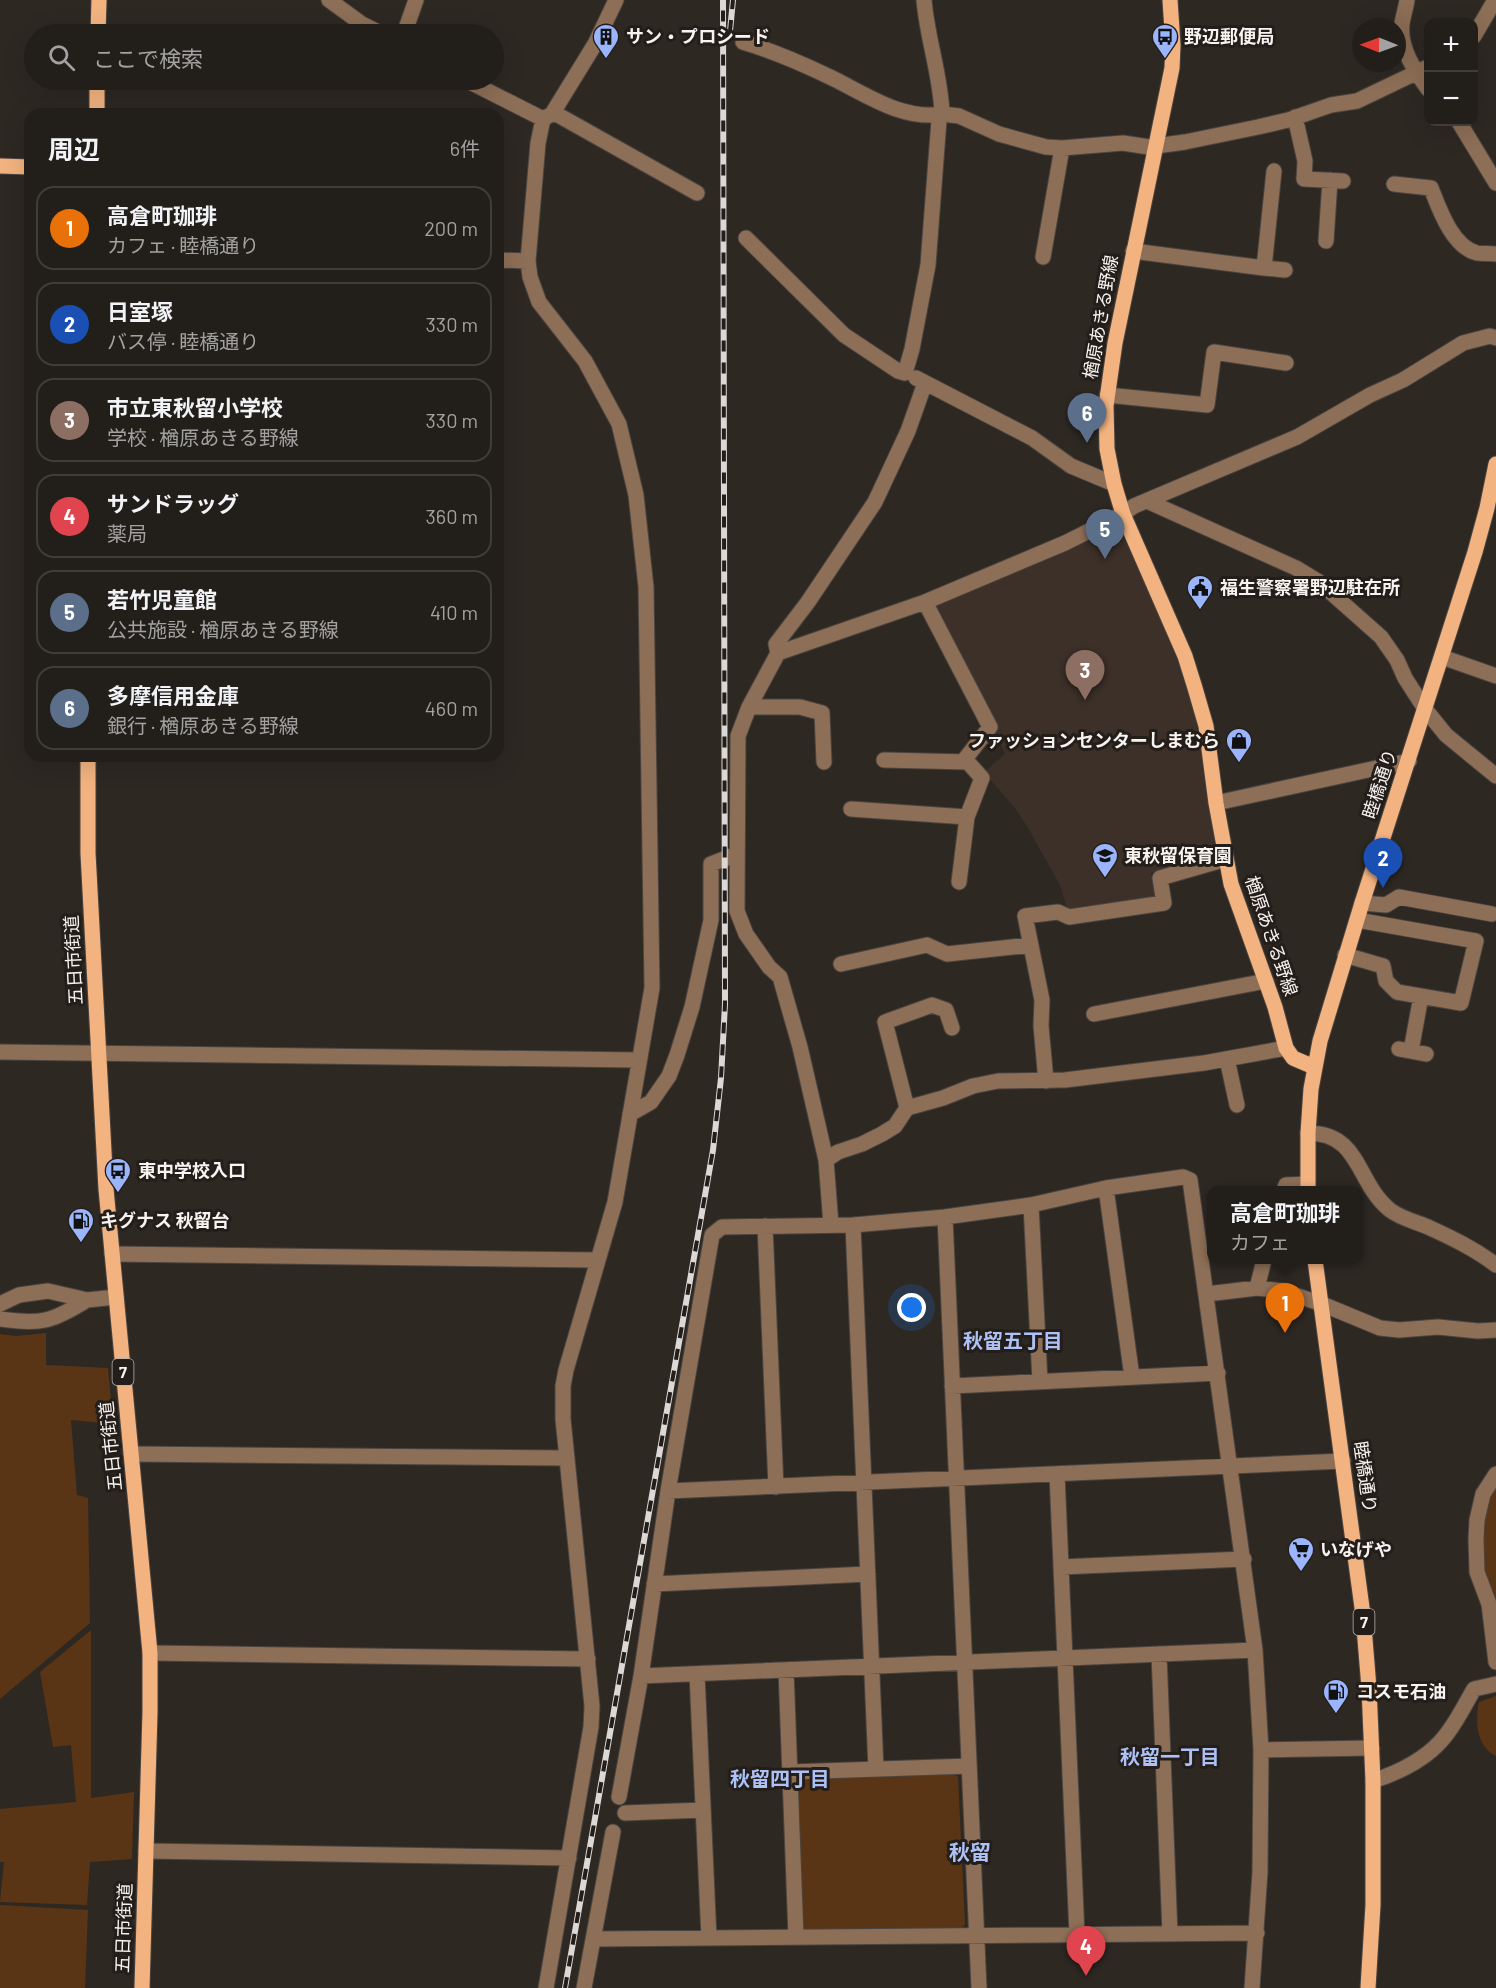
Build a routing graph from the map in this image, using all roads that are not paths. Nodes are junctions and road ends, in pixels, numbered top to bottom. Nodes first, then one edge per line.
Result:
1 (99, 0) edge
2 (329, 0) edge
3 (416, 0) edge
4 (616, 0) edge
5 (924, 0) edge
6 (1170, 0) edge
7 (1407, 0) edge
8 (1495, 0) edge
9 (98, 24) edge
10 (362, 24) edge
11 (408, 24) edge
12 (1478, 28) edge
13 (743, 42) dead end
14 (1423, 70) edge
15 (97, 90) edge
16 (488, 90) edge
17 (97, 108) edge
18 (942, 114) junction
19 (547, 116) junction
20 (1295, 117) junction
21 (1464, 126) edge
22 (1157, 145) junction
23 (1062, 148) junction
24 (0, 165) edge
25 (24, 166) edge
26 (1274, 171) dead end
27 (1496, 183) edge
28 (1394, 184) dead end
29 (698, 193) dead end
30 (746, 238) dead end
31 (1326, 241) dead end
32 (1133, 251) junction
33 (1496, 254) edge
34 (1043, 257) dead end
35 (504, 260) edge
36 (528, 261) junction
37 (1264, 268) junction
38 (1285, 270) dead end
39 (1496, 338) edge
40 (1286, 363) dead end
41 (905, 373) junction
42 (924, 383) junction
43 (1107, 395) junction
44 (1496, 464) edge
45 (1114, 484) junction
46 (1147, 501) junction
47 (1124, 514) junction
48 (925, 602) junction
49 (778, 653) junction
50 (1442, 657) junction
51 (1496, 676) edge
52 (749, 707) junction
53 (1425, 709) junction
54 (884, 759) dead end
55 (1409, 761) junction
56 (88, 762) edge
57 (824, 762) dead end
58 (968, 762) junction
59 (1496, 776) edge
60 (1216, 803) junction
61 (851, 809) dead end
62 (967, 818) junction
63 (736, 854) junction
64 (1226, 859) junction
65 (959, 882) dead end
66 (1362, 903) junction
67 (1492, 914) dead end
68 (1357, 920) junction
69 (1031, 945) junction
70 (1345, 955) junction
71 (841, 964) dead end
72 (1266, 981) junction
73 (1421, 996) junction
74 (1094, 1014) dead end
75 (952, 1028) dead end
76 (1286, 1048) junction
77 (1412, 1051) dead end
78 (0, 1052) edge
79 (98, 1053) junction
80 (1227, 1059) junction
81 (639, 1060) junction
82 (1314, 1067) junction
83 (1046, 1081) junction
84 (1237, 1105) dead end
85 (908, 1108) junction
86 (630, 1114) junction
87 (1308, 1133) junction
88 (826, 1160) junction
89 (1307, 1186) edge
90 (1106, 1188) junction
91 (1031, 1204) junction
92 (945, 1217) junction
93 (831, 1225) junction
94 (853, 1225) junction
95 (765, 1226) junction
96 (112, 1254) junction
97 (598, 1260) junction
98 (1263, 1264) edge
99 (1317, 1264) edge
100 (1496, 1265) edge
101 (1257, 1288) junction
102 (58, 1294) junction
103 (1207, 1294) junction
104 (20, 1295) junction
105 (116, 1297) junction
106 (87, 1300) junction
107 (0, 1304) edge
108 (1322, 1304) junction
109 (60, 1317) junction
110 (0, 1318) edge
111 (25, 1323) junction
112 (1496, 1330) edge
113 (1218, 1373) junction
114 (1132, 1377) junction
115 (1040, 1381) junction
116 (952, 1386) junction
117 (131, 1454) junction
118 (566, 1458) junction
119 (1343, 1461) junction
120 (1231, 1466) junction
121 (1057, 1474) junction
122 (1496, 1474) edge
123 (956, 1478) junction
124 (864, 1482) junction
125 (776, 1487) junction
126 (668, 1491) junction
127 (1244, 1559) junction
128 (1061, 1567) junction
129 (868, 1574) junction
130 (654, 1584) junction
131 (1255, 1650) junction
132 (150, 1653) junction
133 (1160, 1654) junction
134 (1065, 1658) junction
135 (588, 1659) junction
136 (964, 1662) junction
137 (1496, 1662) edge
138 (872, 1666) junction
139 (786, 1670) junction
140 (697, 1674) junction
141 (641, 1676) junction
142 (1496, 1684) edge
143 (1372, 1748) junction
144 (1261, 1750) junction
145 (969, 1766) junction
146 (876, 1769) junction
147 (790, 1772) junction
148 (1373, 1781) junction
149 (619, 1797) dead end
150 (703, 1810) junction
151 (625, 1812) dead end
152 (613, 1832) dead end
153 (146, 1851) junction
154 (568, 1858) junction
155 (1257, 1933) junction
156 (1170, 1934) junction
157 (1077, 1935) junction
158 (796, 1936) junction
159 (977, 1937) junction
160 (709, 1938) junction
161 (594, 1939) junction
162 (142, 1988) edge
163 (546, 1988) edge
164 (584, 1988) edge
165 (979, 1988) edge
166 (1252, 1988) edge
167 (1368, 1988) edge

1 - 9 main road
2 - 10 street
3 - 11 street
4 - 19 street
5 - 18 street
6 - 22 main road, 楢原あきる野線
7 - 14 street
8 - 12 street
13 - 18 street
14 - 20 street
15 - 17 main road
16 - 19 street
18 - 23 street
18 - 41 street
19 - 29 street
19 - 36 street
20 - 22 street
20 - 31 street
21 - 27 street
22 - 23 street
22 - 32 main road, 楢原あきる野線
23 - 34 street
24 - 25 main road
26 - 37 street
28 - 33 street
30 - 41 street
32 - 37 street
32 - 43 main road, 楢原あきる野線
35 - 36 street
36 - 81 street
37 - 38 street
39 - 46 street
40 - 43 street
41 - 42 street
42 - 45 street
42 - 49 street
43 - 45 main road, 楢原あきる野線
44 - 50 main road, 睦橋通り
45 - 47 main road, 楢原あきる野線
46 - 47 street
46 - 53 street
47 - 48 street
47 - 60 main road, 楢原あきる野線
48 - 49 street
48 - 58 street
49 - 52 street
50 - 51 street
50 - 53 main road, 睦橋通り
52 - 57 street
52 - 63 street
53 - 55 main road, 睦橋通り
53 - 59 street
54 - 58 street
55 - 60 street
55 - 66 main road, 睦橋通り
56 - 79 main road, 五日市街道 / 7
58 - 62 street
60 - 64 main road, 楢原あきる野線
61 - 62 street
62 - 65 street
63 - 86 street
63 - 88 street
64 - 69 street
64 - 72 main road, 楢原あきる野線
66 - 67 street
66 - 68 main road, 睦橋通り
68 - 70 main road, 睦橋通り
68 - 73 street
69 - 71 street
69 - 83 street
70 - 73 street
70 - 82 main road, 睦橋通り
72 - 74 street
72 - 76 main road, 楢原あきる野線
73 - 77 street
75 - 85 street
76 - 80 street
76 - 82 main road
78 - 79 street
79 - 81 street
79 - 96 main road, 五日市街道 / 7
80 - 83 street
80 - 84 street
81 - 86 street
82 - 87 main road, 睦橋通り
83 - 85 street
85 - 88 street
86 - 97 street
87 - 89 main road, 睦橋通り
87 - 100 street
88 - 93 street
90 - 91 street
90 - 103 street
90 - 114 street
91 - 92 street
91 - 115 street
92 - 94 street
92 - 116 street
93 - 94 street
93 - 95 street
94 - 124 street
95 - 125 street
95 - 126 street
96 - 97 street
96 - 105 main road, 五日市街道 / 7
97 - 118 street
98 - 101 street
99 - 108 main road, 睦橋通り / 7
101 - 103 street
101 - 108 street
102 - 104 street
102 - 106 street
102 - 109 street
103 - 113 street
104 - 107 street
104 - 111 street
105 - 106 street
105 - 117 main road, 五日市街道 / 7
106 - 109 street
108 - 112 street
108 - 119 main road, 睦橋通り / 7
109 - 111 street
110 - 111 street
113 - 114 street
113 - 120 street
114 - 115 street
115 - 116 street
116 - 123 street
117 - 118 street
117 - 132 main road, 五日市街道 / 7
118 - 135 street
119 - 120 street
119 - 143 main road, 睦橋通り / 7
120 - 121 street
120 - 127 street
121 - 123 street
121 - 128 street
122 - 137 street
123 - 124 street
123 - 136 street
124 - 125 street
124 - 129 street
125 - 126 street
126 - 130 street
127 - 128 street
127 - 131 street
128 - 134 street
129 - 130 street
129 - 138 street
130 - 141 street
131 - 133 street
131 - 144 street
132 - 135 street
132 - 153 main road, 五日市街道 / 7
133 - 134 street
133 - 156 street
134 - 136 street
134 - 157 street
135 - 154 street
136 - 138 street
136 - 145 street
138 - 139 street
138 - 146 street
139 - 140 street
139 - 147 street
140 - 141 street
140 - 150 street
141 - 149 street
142 - 148 street
143 - 144 street
143 - 148 main road, 睦橋通り / 7
144 - 155 street
145 - 146 street
145 - 159 street
146 - 147 street
147 - 158 street
148 - 167 main road, 睦橋通り / 7
150 - 151 street
150 - 160 street
152 - 161 street
153 - 154 street
153 - 162 main road, 五日市街道 / 7
154 - 163 street
155 - 156 street
155 - 166 street
156 - 157 street
157 - 159 street
158 - 159 street
158 - 160 street
159 - 165 street
160 - 161 street
161 - 164 street

